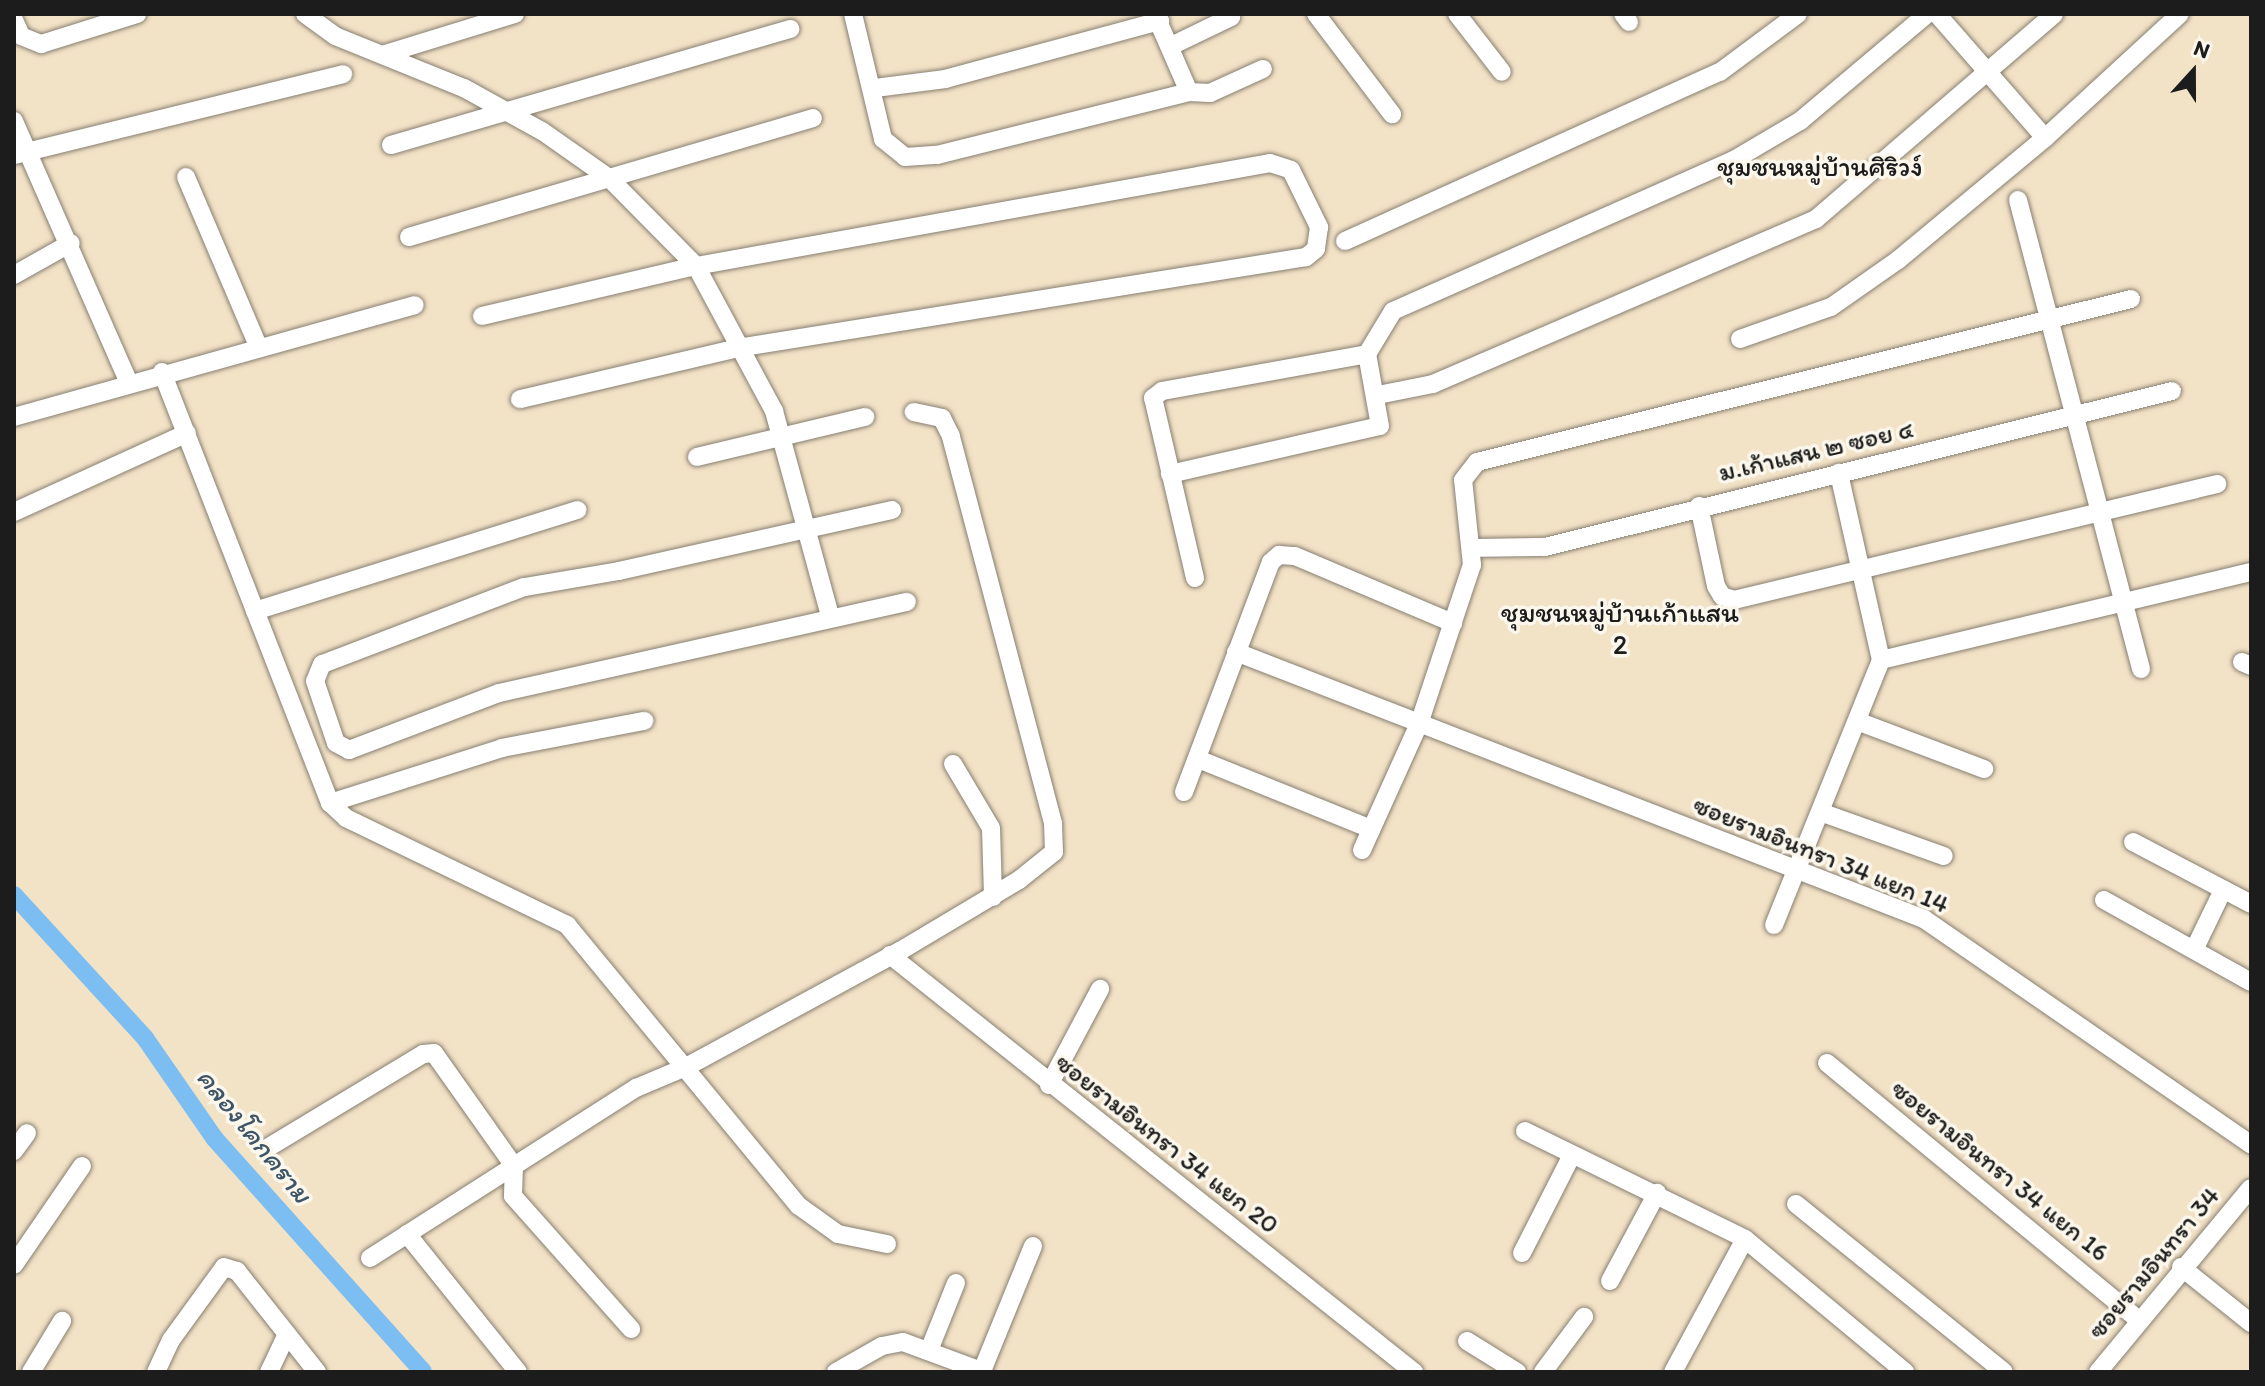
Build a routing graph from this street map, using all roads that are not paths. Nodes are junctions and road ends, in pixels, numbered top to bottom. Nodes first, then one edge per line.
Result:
1 (305, 14) edge
2 (515, 14) edge
3 (853, 14) edge
4 (1316, 14) edge
5 (1457, 14) edge
6 (1798, 14) edge
7 (1927, 14) edge
8 (1937, 14) edge
9 (2054, 14) edge
10 (2180, 14) edge
11 (126, 15) edge
12 (1231, 17) dead end
13 (1157, 18) edge
14 (15, 24) edge
15 (791, 29) dead end
16 (1171, 46) junction
17 (385, 54) junction
18 (1263, 69) dead end
19 (1502, 72) dead end
20 (1989, 73) junction
21 (343, 74) dead end
22 (875, 88) junction
23 (1189, 92) junction
24 (509, 111) junction
25 (1392, 114) dead end
26 (813, 118) dead end
27 (14, 121) edge
28 (2045, 138) junction
29 (391, 145) dead end
30 (21, 152) edge
31 (186, 177) dead end
32 (609, 178) junction
33 (2018, 200) dead end
34 (409, 237) dead end
35 (1345, 241) dead end
36 (71, 243) junction
37 (687, 257) junction
38 (14, 275) edge
39 (2131, 299) dead end
40 (415, 305) dead end
41 (482, 316) dead end
42 (2050, 319) junction
43 (1740, 339) dead end
44 (258, 346) junction
45 (738, 348) junction
46 (1367, 354) junction
47 (162, 372) junction
48 (129, 383) junction
49 (2172, 391) dead end
50 (1378, 395) junction
51 (520, 399) dead end
52 (914, 412) dead end
53 (2075, 415) junction
54 (14, 417) edge
55 (865, 417) dead end
56 (187, 433) junction
57 (781, 434) junction
58 (697, 457) dead end
59 (1839, 473) junction
60 (1170, 474) junction
61 (2217, 484) dead end
62 (1699, 506) junction
63 (2101, 509) junction
64 (578, 510) dead end
65 (892, 510) dead end
66 (14, 512) edge
67 (809, 528) junction
68 (1471, 548) junction
69 (1862, 571) junction
70 (2251, 572) edge
71 (1195, 578) dead end
72 (907, 602) dead end
73 (2125, 603) junction
74 (255, 611) junction
75 (830, 616) junction
76 (1453, 623) junction
77 (1236, 652) junction
78 (1881, 660) junction
79 (2141, 669) dead end
80 (644, 721) dead end
81 (1857, 721) junction
82 (1419, 724) junction
83 (1198, 759) junction
84 (953, 764) dead end
85 (1984, 769) dead end
86 (1184, 792) dead end
87 (330, 803) junction
88 (1823, 813) junction
89 (1371, 829) junction
90 (2133, 842) dead end
91 (1362, 850) dead end
92 (1944, 856) dead end
93 (1797, 871) junction
94 (2223, 890) junction
95 (993, 897) junction
96 (2104, 900) dead end
97 (2251, 904) edge
98 (1774, 925) dead end
99 (2194, 950) junction
100 (890, 955) junction
101 (2251, 982) edge
102 (1100, 989) dead end
103 (1827, 1063) dead end
104 (688, 1066) junction
105 (1049, 1085) junction
106 (1525, 1131) dead end
107 (27, 1133) dead end
108 (2251, 1145) edge
109 (269, 1147) dead end
110 (14, 1151) edge
111 (1572, 1155) junction
112 (82, 1166) dead end
113 (514, 1166) junction
114 (2251, 1188) edge
115 (1657, 1193) junction
116 (1796, 1204) dead end
117 (407, 1234) junction
118 (1745, 1239) junction
119 (887, 1244) dead end
120 (1033, 1246) dead end
121 (1522, 1253) dead end
122 (370, 1258) dead end
123 (14, 1265) edge
124 (2181, 1267) junction
125 (1610, 1281) dead end
126 (956, 1283) dead end
127 (1584, 1317) dead end
128 (2139, 1320) junction
129 (62, 1321) dead end
130 (2251, 1323) edge
131 (631, 1329) dead end
132 (287, 1334) junction
133 (1467, 1341) dead end
134 (930, 1348) junction
135 (14, 1367) edge
136 (25, 1372) edge
137 (31, 1372) edge
138 (156, 1372) edge
139 (269, 1372) edge
140 (317, 1372) edge
141 (518, 1372) edge
142 (836, 1372) edge
143 (983, 1372) edge
144 (1414, 1372) edge
145 (1517, 1372) edge
146 (1543, 1372) edge
147 (1673, 1372) edge
148 (1905, 1372) edge
149 (2004, 1372) edge
150 (2098, 1372) edge

1 - 17 street
2 - 17 street
3 - 22 street
4 - 25 street
5 - 19 street
6 - 35 street
7 - 46 street
8 - 20 street
9 - 20 street
10 - 28 street
11 - 14 street
12 - 16 street
13 - 16 street
13 - 22 street
15 - 24 street
16 - 23 street
17 - 24 street
18 - 23 street
20 - 28 street
20 - 50 street
21 - 30 street
22 - 23 street
24 - 29 street
24 - 32 street
26 - 32 street
27 - 30 street
28 - 43 street
30 - 36 street
31 - 44 street
32 - 34 street
32 - 37 street
33 - 42 street
36 - 38 street
36 - 48 street
37 - 41 street
37 - 45 street
37 - 45 street
39 - 42 street
40 - 44 street
42 - 53 street
42 - 68 street
44 - 47 street
45 - 51 street
45 - 57 street
46 - 50 street
46 - 60 street
47 - 48 street
47 - 56 street
48 - 54 street
49 - 53 street, ม.เก้าแสน ๒ ซอย ๔
50 - 60 street
52 - 95 street
53 - 59 street, ม.เก้าแสน ๒ ซอย ๔
53 - 63 street
55 - 57 street
56 - 66 street
56 - 74 street
57 - 58 street
57 - 67 street
59 - 62 street, ม.เก้าแสน ๒ ซอย ๔
59 - 69 street
60 - 71 street
61 - 63 street
62 - 68 street, ม.เก้าแสน ๒ ซอย ๔
62 - 69 street
63 - 69 street
63 - 73 street
64 - 74 street
65 - 67 street
67 - 75 street
67 - 75 street
68 - 76 street
69 - 78 street
70 - 73 street
72 - 75 street
73 - 78 street
73 - 79 street
74 - 87 street
76 - 77 street
76 - 82 street
77 - 82 street, ซอยรามอินทรา 34 แยก 14
77 - 83 street
78 - 81 street
80 - 87 street
81 - 85 street
81 - 88 street
82 - 89 street
82 - 93 street, ซอยรามอินทรา 34 แยก 14
83 - 86 street
83 - 89 street
84 - 95 street
87 - 104 street
88 - 92 street
88 - 93 street
89 - 91 street
90 - 94 street
93 - 98 street
93 - 108 street, ซอยรามอินทรา 34 แยก 14
94 - 97 street
94 - 99 street
95 - 100 street
96 - 99 street
99 - 101 street
100 - 104 street
100 - 105 street, ซอยรามอินทรา 34 แยก 20
102 - 105 street
103 - 128 street, ซอยรามอินทรา 34 แยก 16
104 - 113 street
104 - 119 street
105 - 144 street, ซอยรามอินทรา 34 แยก 20
106 - 111 street
107 - 110 street
109 - 113 street
111 - 115 street
111 - 121 street
112 - 123 street
113 - 117 street
113 - 131 street
114 - 124 street, ซอยรามอินทรา 34
115 - 118 street
115 - 125 street
116 - 149 street
117 - 122 street
117 - 141 street
118 - 147 street
118 - 148 street
120 - 143 street
124 - 128 street, ซอยรามอินทรา 34
124 - 130 street
126 - 134 street
127 - 146 street
128 - 150 street, ซอยรามอินทรา 34
129 - 137 street
132 - 138 street
132 - 139 street
132 - 140 street
133 - 145 street
134 - 142 street
134 - 143 street
135 - 136 street

